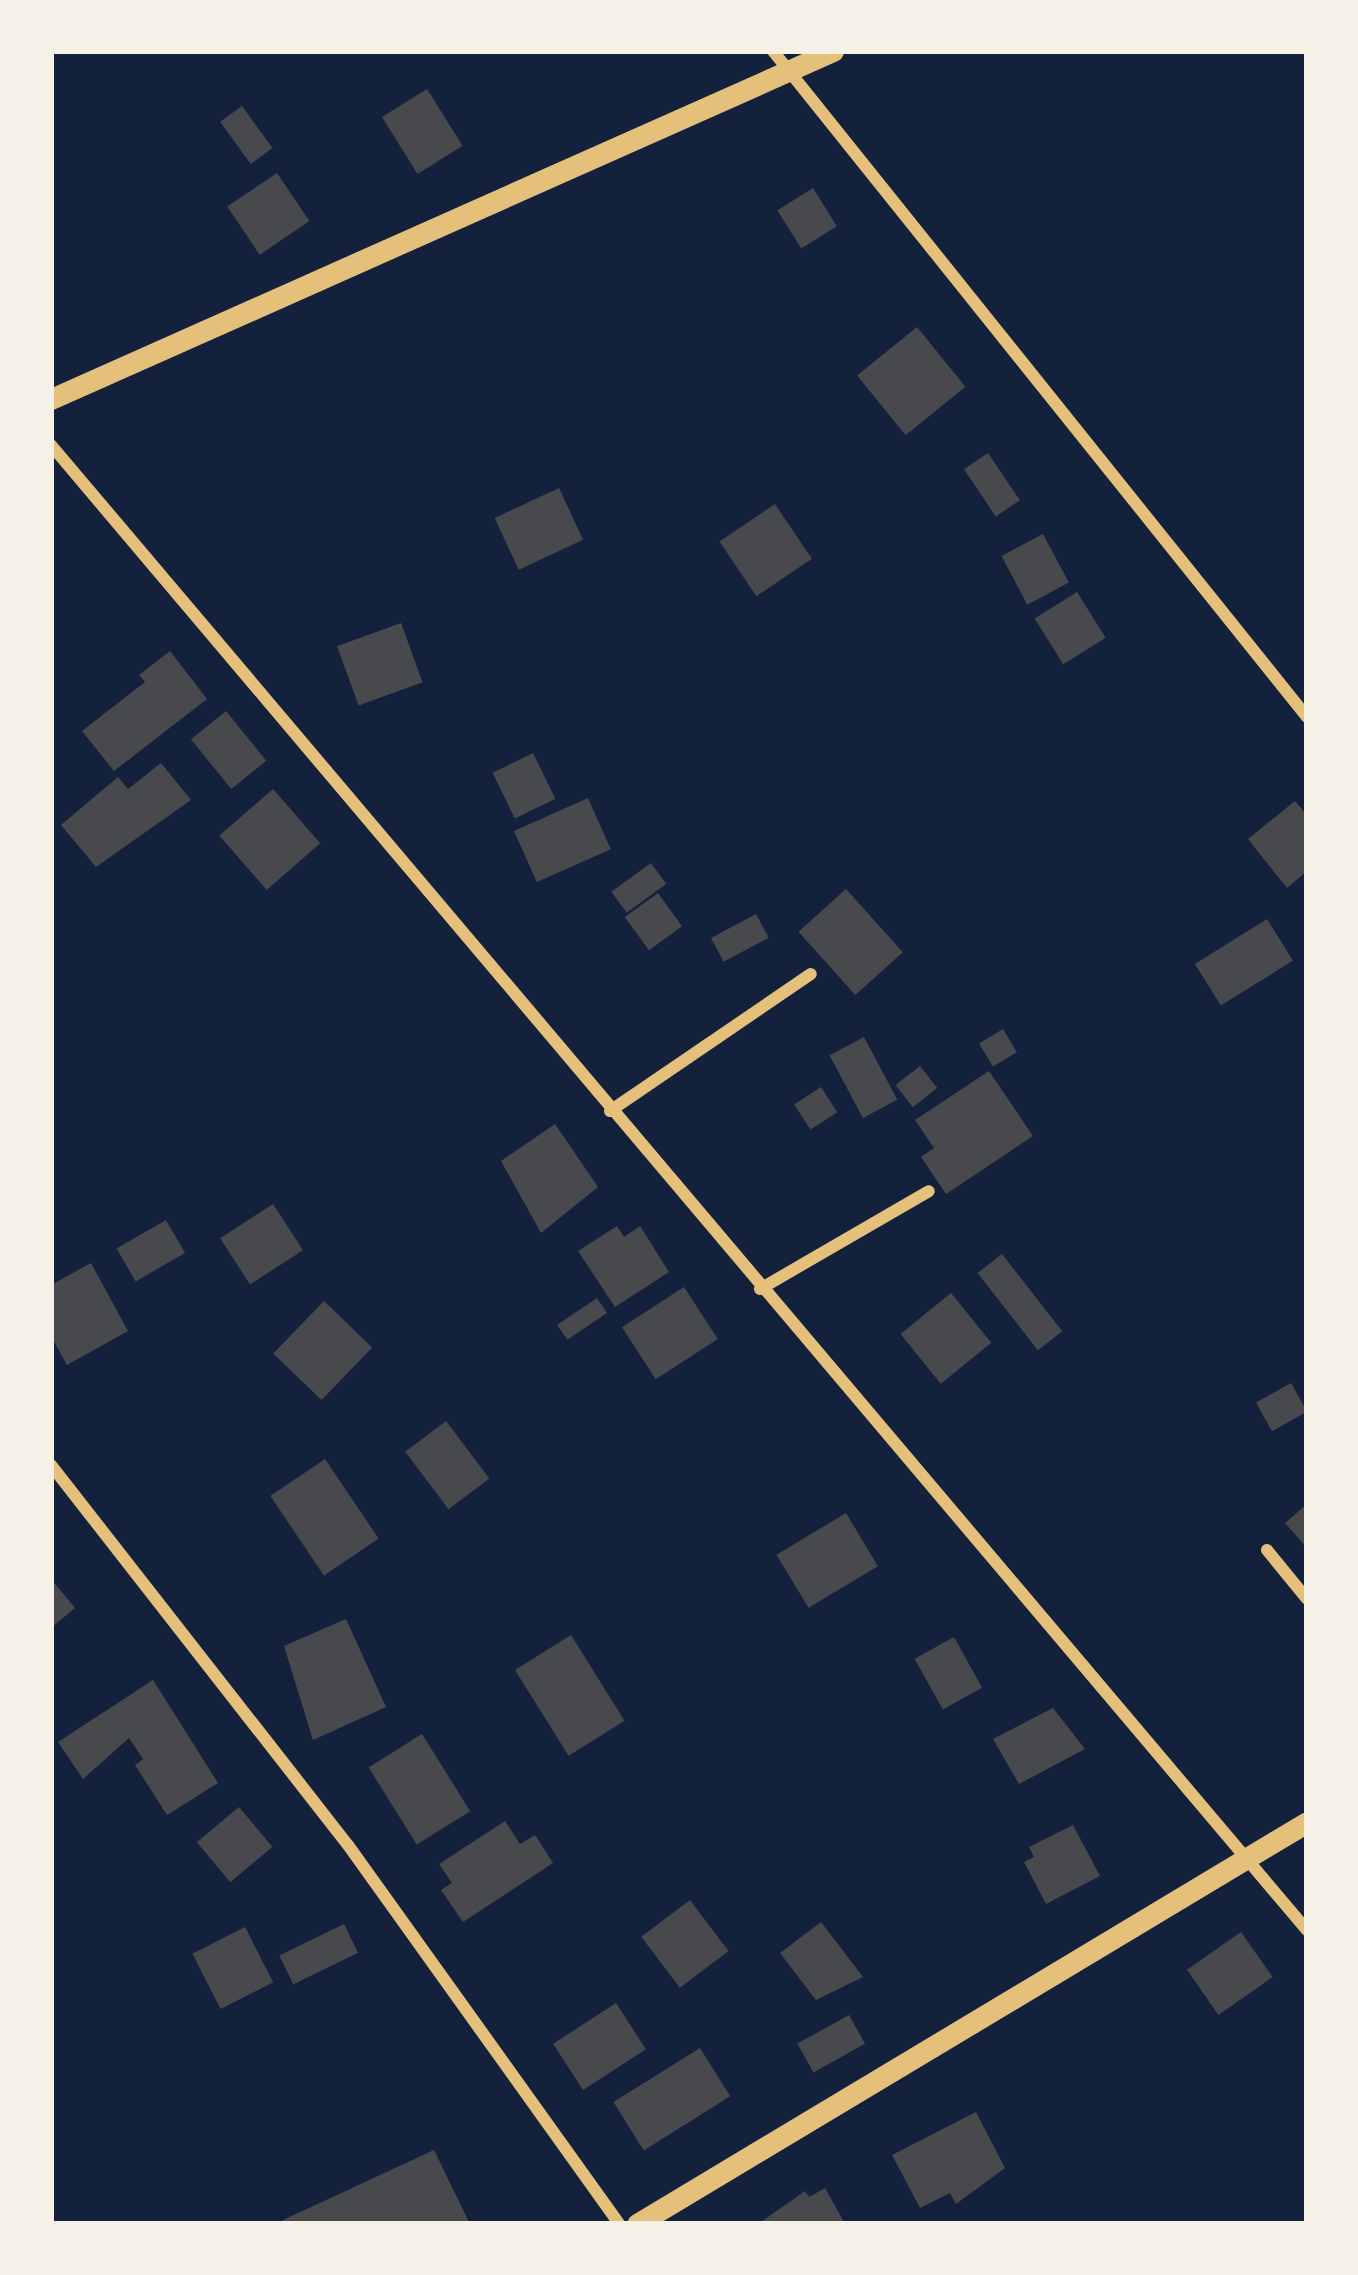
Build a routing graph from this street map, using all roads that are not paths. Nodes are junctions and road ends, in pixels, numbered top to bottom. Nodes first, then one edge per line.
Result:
1 (773, 51) edge
2 (833, 51) edge
3 (791, 73) junction
4 (51, 399) edge
5 (51, 445) edge
6 (1307, 717) edge
7 (811, 974) dead end
8 (610, 1111) junction
9 (929, 1191) dead end
10 (760, 1289) junction
11 (51, 1465) edge
12 (1267, 1550) dead end
13 (1307, 1599) edge
14 (1307, 1822) edge
15 (1244, 1857) junction
16 (1307, 1930) edge
17 (620, 2224) edge
18 (637, 2224) edge

1 - 3 street
2 - 3 street
3 - 4 street
3 - 6 street
5 - 8 street
7 - 8 street
8 - 10 street
9 - 10 street
10 - 15 street
11 - 17 street
12 - 13 street
14 - 15 street
15 - 16 street
15 - 18 street

